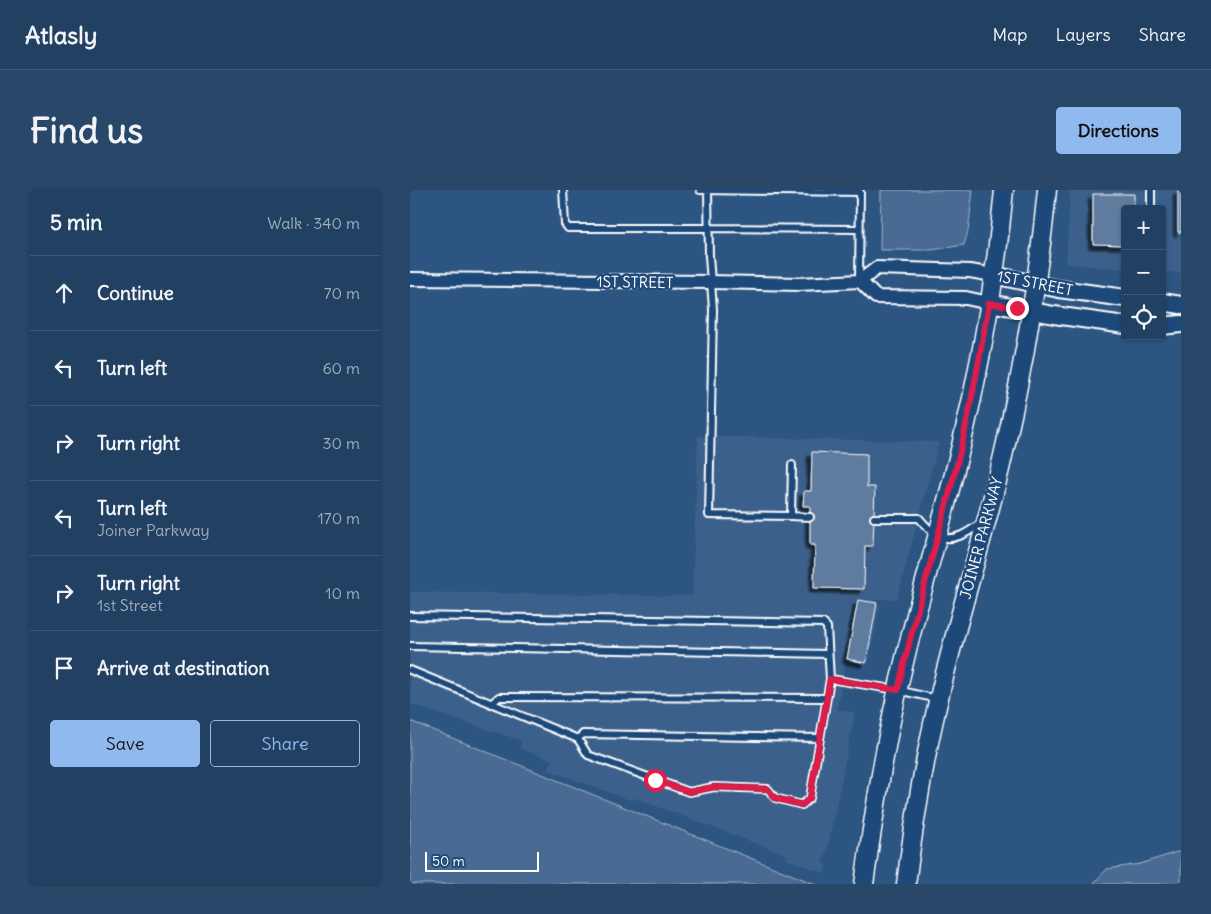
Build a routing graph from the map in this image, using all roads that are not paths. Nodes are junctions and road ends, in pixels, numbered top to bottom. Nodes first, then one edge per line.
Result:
1 (563, 190) edge
2 (700, 190) edge
3 (708, 190) edge
4 (1004, 190) edge
5 (1047, 190) edge
6 (1151, 190) edge
7 (738, 191) edge
8 (1151, 205) edge
9 (708, 228) junction
10 (859, 229) junction
11 (993, 275) junction
12 (410, 280) edge
13 (860, 281) junction
14 (710, 282) junction
15 (1035, 284) junction
16 (1121, 297) edge
17 (989, 303) junction
18 (1166, 303) edge
19 (1181, 305) edge
20 (1032, 311) junction
21 (1121, 323) edge
22 (1181, 324) edge
23 (1166, 326) edge
24 (792, 464) dead end
25 (791, 516) junction
26 (810, 517) dead end
27 (874, 518) dead end
28 (986, 519) junction
29 (937, 536) junction
30 (410, 616) edge
31 (410, 646) edge
32 (828, 654) junction
33 (410, 670) edge
34 (830, 679) junction
35 (898, 690) junction
36 (826, 698) junction
37 (938, 699) junction
38 (491, 704) junction
39 (820, 738) junction
40 (578, 739) junction
41 (864, 884) edge
42 (906, 884) edge

1 - 9 lane
2 - 3 lane
3 - 7 lane
3 - 9 lane
4 - 11 main road
5 - 15 main road, JOINER PARKWAY
6 - 8 lane
7 - 10 lane
9 - 10 lane
9 - 14 lane
10 - 13 lane
11 - 13 street, 1ST STREET
11 - 15 street, 1ST STREET
11 - 17 main road
12 - 14 street, 1ST STREET
13 - 14 street, 1ST STREET
13 - 17 street, 1ST STREET
14 - 25 lane
15 - 16 street, 1ST STREET
15 - 20 main road, JOINER PARKWAY
17 - 20 street, 1ST STREET
17 - 29 main road
18 - 19 street
20 - 21 street, 1ST STREET
20 - 28 main road, JOINER PARKWAY
22 - 23 street
24 - 25 lane
25 - 26 lane
27 - 29 lane
28 - 29 lane
28 - 37 main road, JOINER PARKWAY
29 - 35 main road
30 - 32 lane
31 - 32 lane
32 - 34 lane
33 - 38 lane
34 - 35 lane
34 - 36 lane
35 - 37 lane
35 - 41 main road
36 - 38 lane
36 - 39 lane
37 - 42 main road, JOINER PARKWAY
38 - 40 lane
39 - 40 lane
39 - 40 lane

